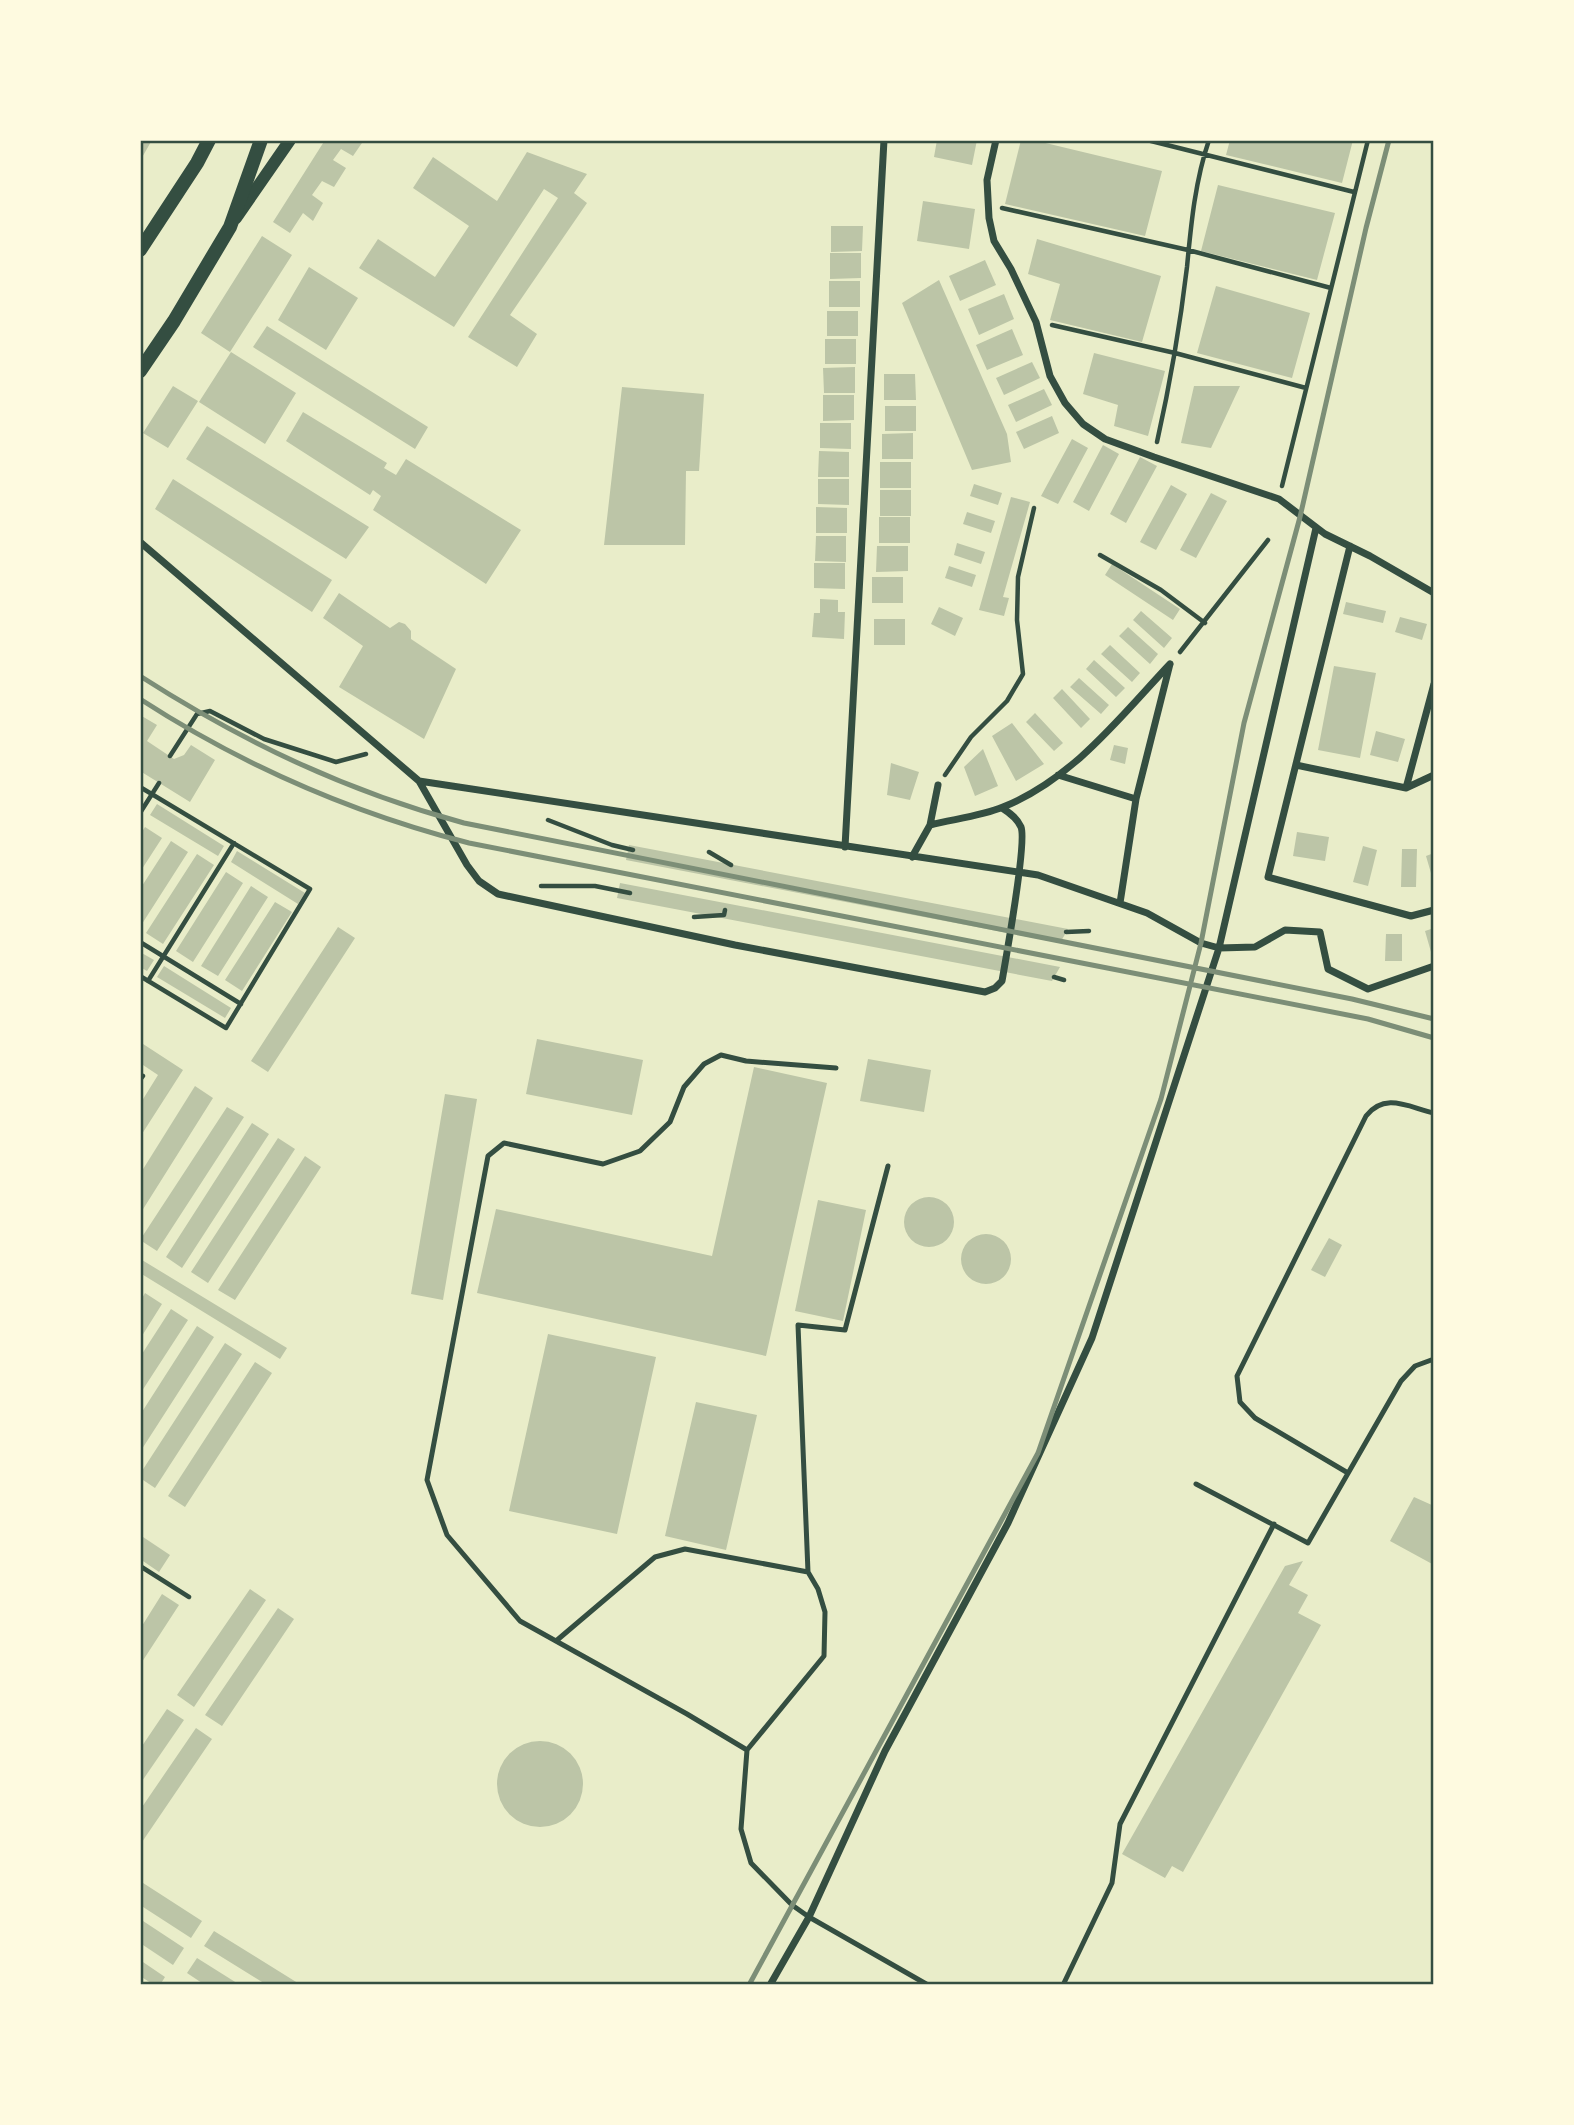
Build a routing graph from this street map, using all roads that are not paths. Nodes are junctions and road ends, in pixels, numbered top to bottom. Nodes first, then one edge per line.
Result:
1 (209, 140) edge
2 (261, 140) edge
3 (290, 140) edge
4 (884, 140) edge
5 (996, 140) edge
6 (230, 227) junction
7 (140, 250) edge
8 (140, 371) edge
9 (1316, 528) junction
10 (140, 542) edge
11 (1350, 546) junction
12 (1434, 593) edge
13 (1434, 684) edge
14 (1433, 696) edge
15 (1296, 765) junction
16 (1058, 775) junction
17 (1434, 775) edge
18 (419, 780) junction
19 (937, 785) road end
20 (1406, 788) junction
21 (1136, 799) junction
22 (1002, 808) junction
23 (930, 825) junction
24 (845, 847) junction
25 (912, 857) junction
26 (1018, 872) junction
27 (1120, 902) junction
28 (1434, 910) edge
29 (1220, 948) junction
30 (1434, 966) edge
31 (836, 1068) dead end
32 (1434, 1113) edge
33 (888, 1166) dead end
34 (1434, 1359) edge
35 (1348, 1474) junction
36 (1196, 1484) dead end
37 (1274, 1524) junction
38 (808, 1572) junction
39 (556, 1641) junction
40 (747, 1751) junction
41 (809, 1917) junction
42 (770, 1985) edge
43 (928, 1985) edge
44 (1063, 1985) edge

1 - 7 main road
2 - 6 main road
3 - 6 street
4 - 24 street
5 - 9 street
6 - 8 main road
9 - 11 street
9 - 29 street
10 - 18 street
11 - 12 street
11 - 15 street
13 - 14 street
14 - 20 street
15 - 20 street
15 - 28 street
16 - 21 street
16 - 21 street
16 - 22 street
17 - 20 street
18 - 24 street
18 - 26 street
19 - 23 street
21 - 27 street
22 - 23 street
22 - 26 street
23 - 25 street
24 - 25 street
25 - 26 street
26 - 27 street
27 - 29 street
29 - 30 street
29 - 41 street
31 - 39 lane
32 - 35 lane
33 - 38 lane
34 - 35 lane
35 - 37 lane
36 - 37 lane
37 - 44 lane
38 - 39 lane
38 - 40 lane
39 - 40 lane
40 - 41 lane
41 - 42 street
41 - 43 lane

